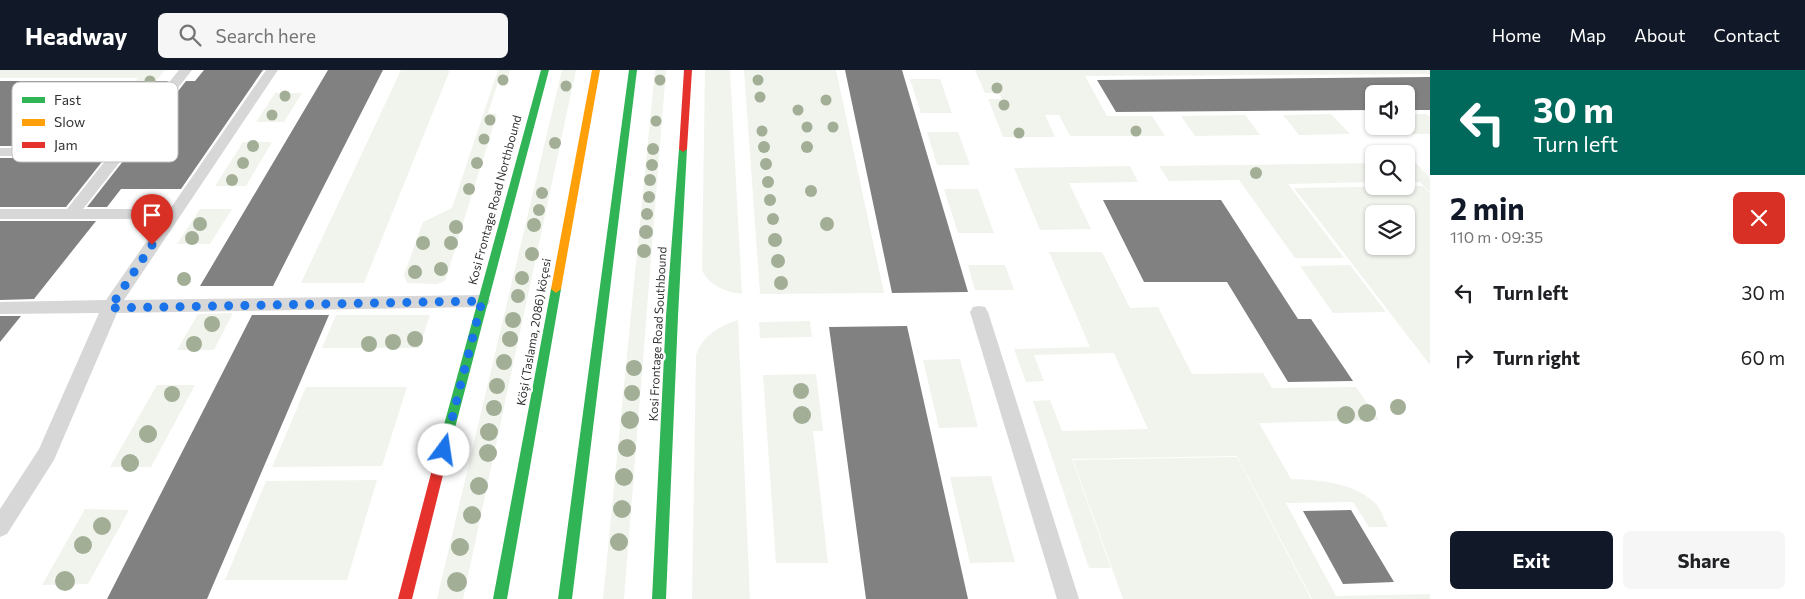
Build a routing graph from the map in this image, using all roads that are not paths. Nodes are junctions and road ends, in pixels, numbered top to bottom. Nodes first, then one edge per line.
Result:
1 (186, 70) edge
2 (272, 70) edge
3 (544, 70) edge
4 (596, 70) edge
5 (633, 70) edge
6 (688, 70) edge
7 (176, 82) edge
8 (112, 162) edge
9 (0, 214) edge
10 (70, 214) junction
11 (174, 214) junction
12 (482, 301) junction
13 (0, 308) edge
14 (110, 308) junction
15 (979, 312) dead end
16 (0, 527) edge
17 (405, 599) edge
18 (500, 599) edge
19 (564, 599) edge
20 (659, 599) edge
21 (1068, 599) edge

1 - 7 lane
2 - 11 lane
3 - 12 street, Kosi Frontage Road Northbound
4 - 18 street, Köşi (Taslama, 2086) köçesi
5 - 19 street
6 - 20 street, Kosi Frontage Road Southbound
8 - 10 lane
9 - 10 lane
10 - 11 lane
11 - 14 lane
12 - 14 lane
12 - 17 street, Kosi Frontage Road Northbound
13 - 14 lane
14 - 16 lane
15 - 21 lane

